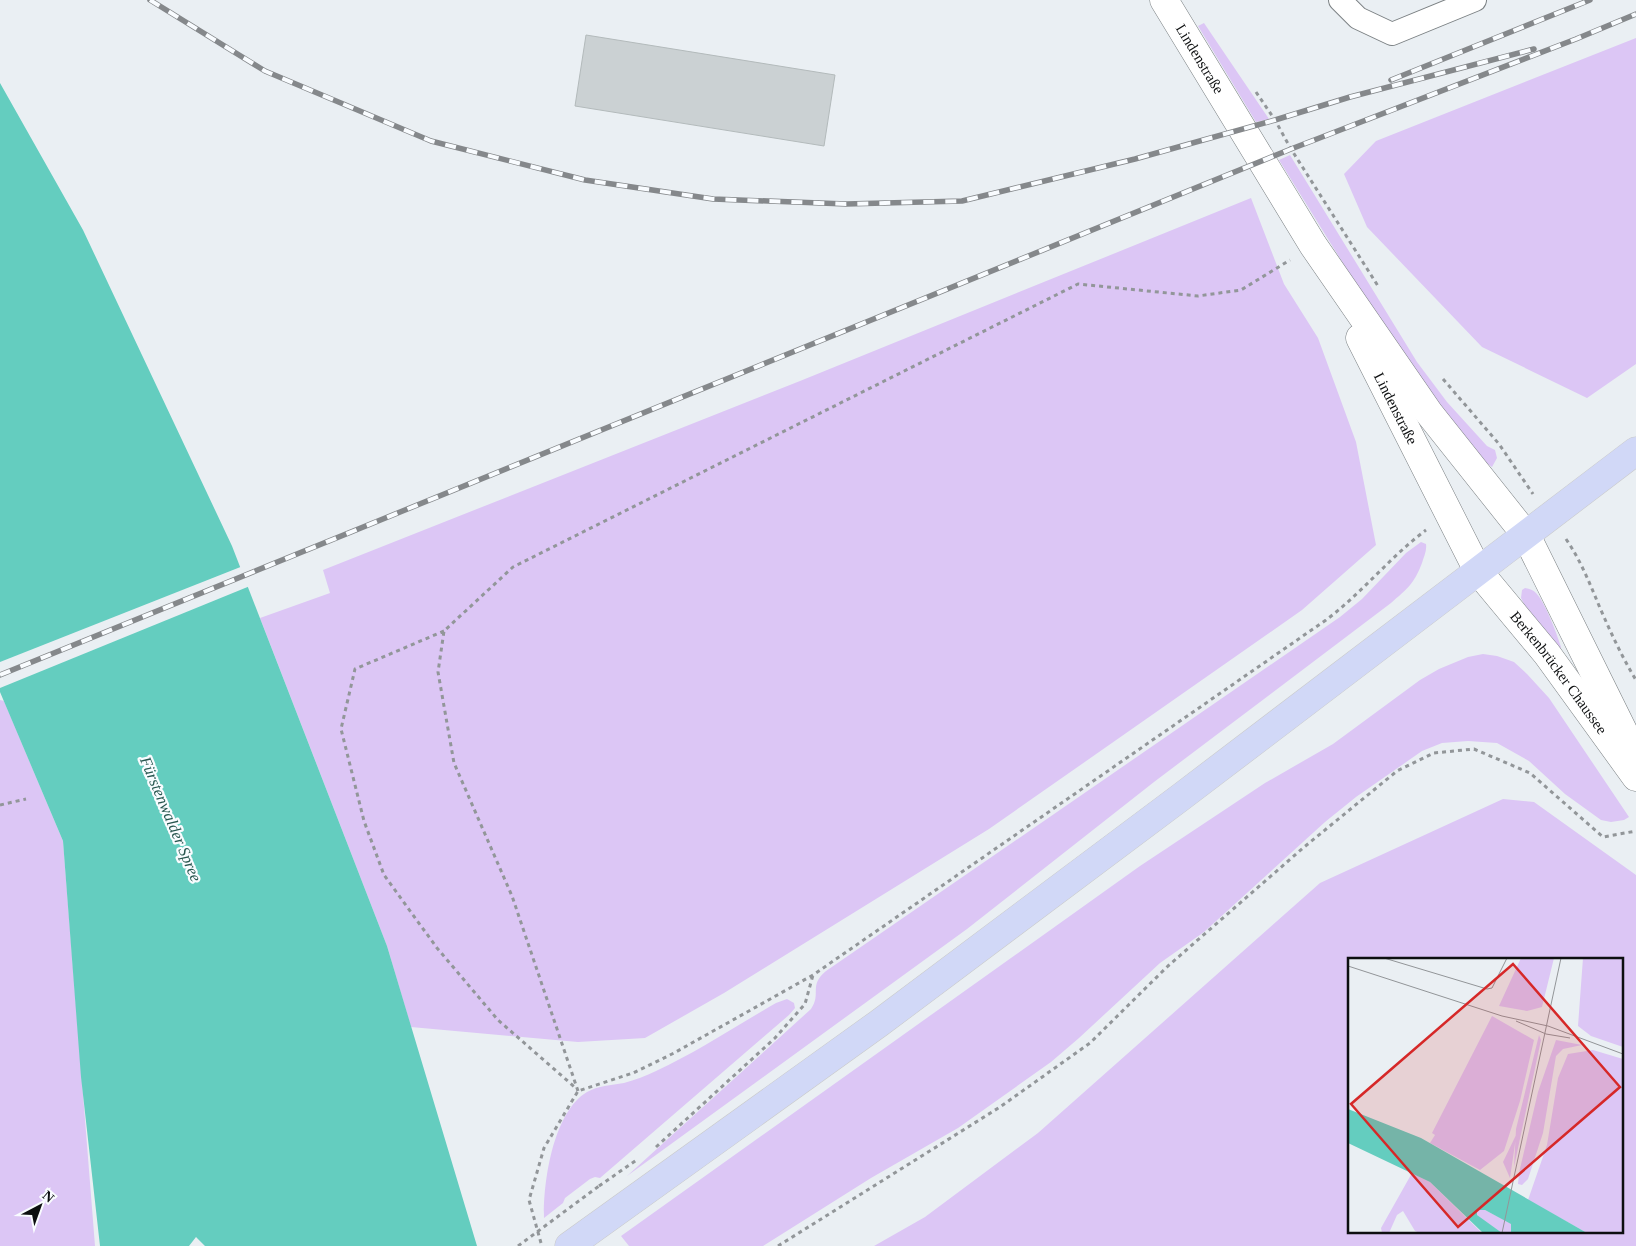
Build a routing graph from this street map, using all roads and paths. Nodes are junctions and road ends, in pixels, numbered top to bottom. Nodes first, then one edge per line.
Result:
1 (1164, 0) edge
2 (1340, 0) edge
3 (1475, 0) edge
4 (1253, 89) dead end
5 (1313, 245) junction
6 (1383, 293) dead end
7 (1440, 376) dead end
8 (1636, 451) edge
9 (1520, 476) dead end
10 (1424, 531) dead end
11 (1526, 535) junction
12 (1571, 547) dead end
13 (1478, 571) junction
14 (444, 631) junction
15 (1636, 680) edge
16 (1636, 757) edge
17 (1636, 776) edge
18 (26, 799) dead end
19 (0, 805) edge
20 (1636, 831) edge
21 (813, 975) junction
22 (578, 1091) junction
23 (655, 1147) dead end
24 (639, 1158) dead end
25 (518, 1246) edge
26 (542, 1246) edge
27 (569, 1246) edge
28 (778, 1246) edge

1 - 5 street, Lindenstraße
2 - 3 street
4 - 6 path
5 - 11 street, Lindenstraße
5 - 13 street, Lindenstraße
5 - 14 path
7 - 9 path
8 - 11 main road
10 - 21 path
11 - 13 main road
11 - 16 street, Berkenbrücker Chaussee
12 - 15 path
13 - 17 street, Berkenbrücker Chaussee
13 - 27 main road
14 - 22 path
14 - 22 path
18 - 19 path
20 - 28 path
21 - 22 path
21 - 23 path
22 - 26 path
24 - 25 path, bridge

